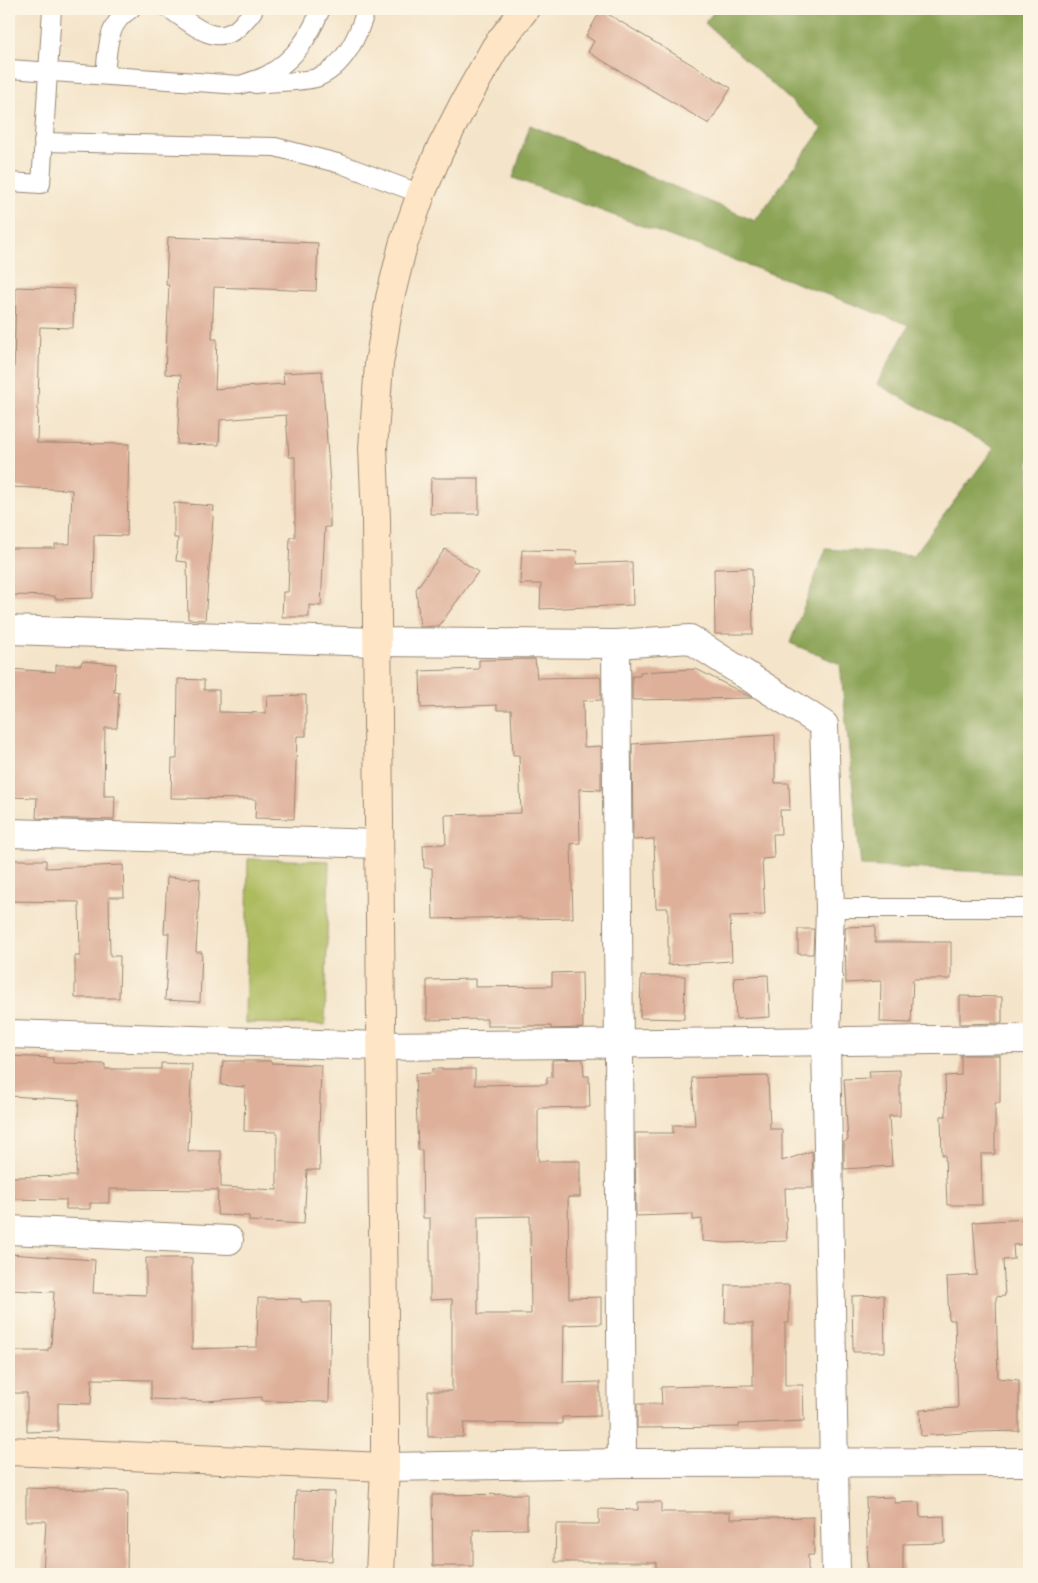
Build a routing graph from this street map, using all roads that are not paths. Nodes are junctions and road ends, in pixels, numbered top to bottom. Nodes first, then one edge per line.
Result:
1 (52, 9) edge
2 (131, 9) edge
3 (170, 9) edge
4 (254, 9) edge
5 (321, 9) edge
6 (366, 9) edge
7 (526, 9) edge
8 (9, 69) edge
9 (48, 72) junction
10 (105, 75) junction
11 (240, 85) junction
12 (43, 142) junction
13 (9, 182) edge
14 (421, 194) junction
15 (9, 630) edge
16 (377, 642) junction
17 (616, 644) junction
18 (9, 833) edge
19 (379, 844) junction
20 (830, 908) junction
21 (1029, 908) edge
22 (9, 1034) edge
23 (1029, 1039) edge
24 (826, 1042) junction
25 (620, 1043) junction
26 (381, 1046) junction
27 (9, 1230) edge
28 (229, 1240) dead end
29 (9, 1451) edge
30 (1029, 1462) edge
31 (622, 1463) junction
32 (833, 1463) junction
33 (385, 1467) junction
34 (380, 1574) edge
35 (836, 1574) edge

1 - 9 lane
2 - 10 lane
3 - 4 lane
5 - 11 lane
6 - 11 lane
7 - 14 street
8 - 9 lane
9 - 10 lane
9 - 12 lane
10 - 11 lane
12 - 13 lane
12 - 14 lane
14 - 16 street
15 - 16 street
16 - 17 street
16 - 19 street
17 - 20 street
17 - 25 street
18 - 19 street
19 - 26 street
20 - 21 lane
20 - 24 street
22 - 26 street
23 - 24 street
24 - 25 street
24 - 32 street
25 - 26 street
25 - 31 street
26 - 33 street
27 - 28 street
29 - 33 street
30 - 32 street
31 - 32 street
31 - 33 street
32 - 35 street
33 - 34 street

